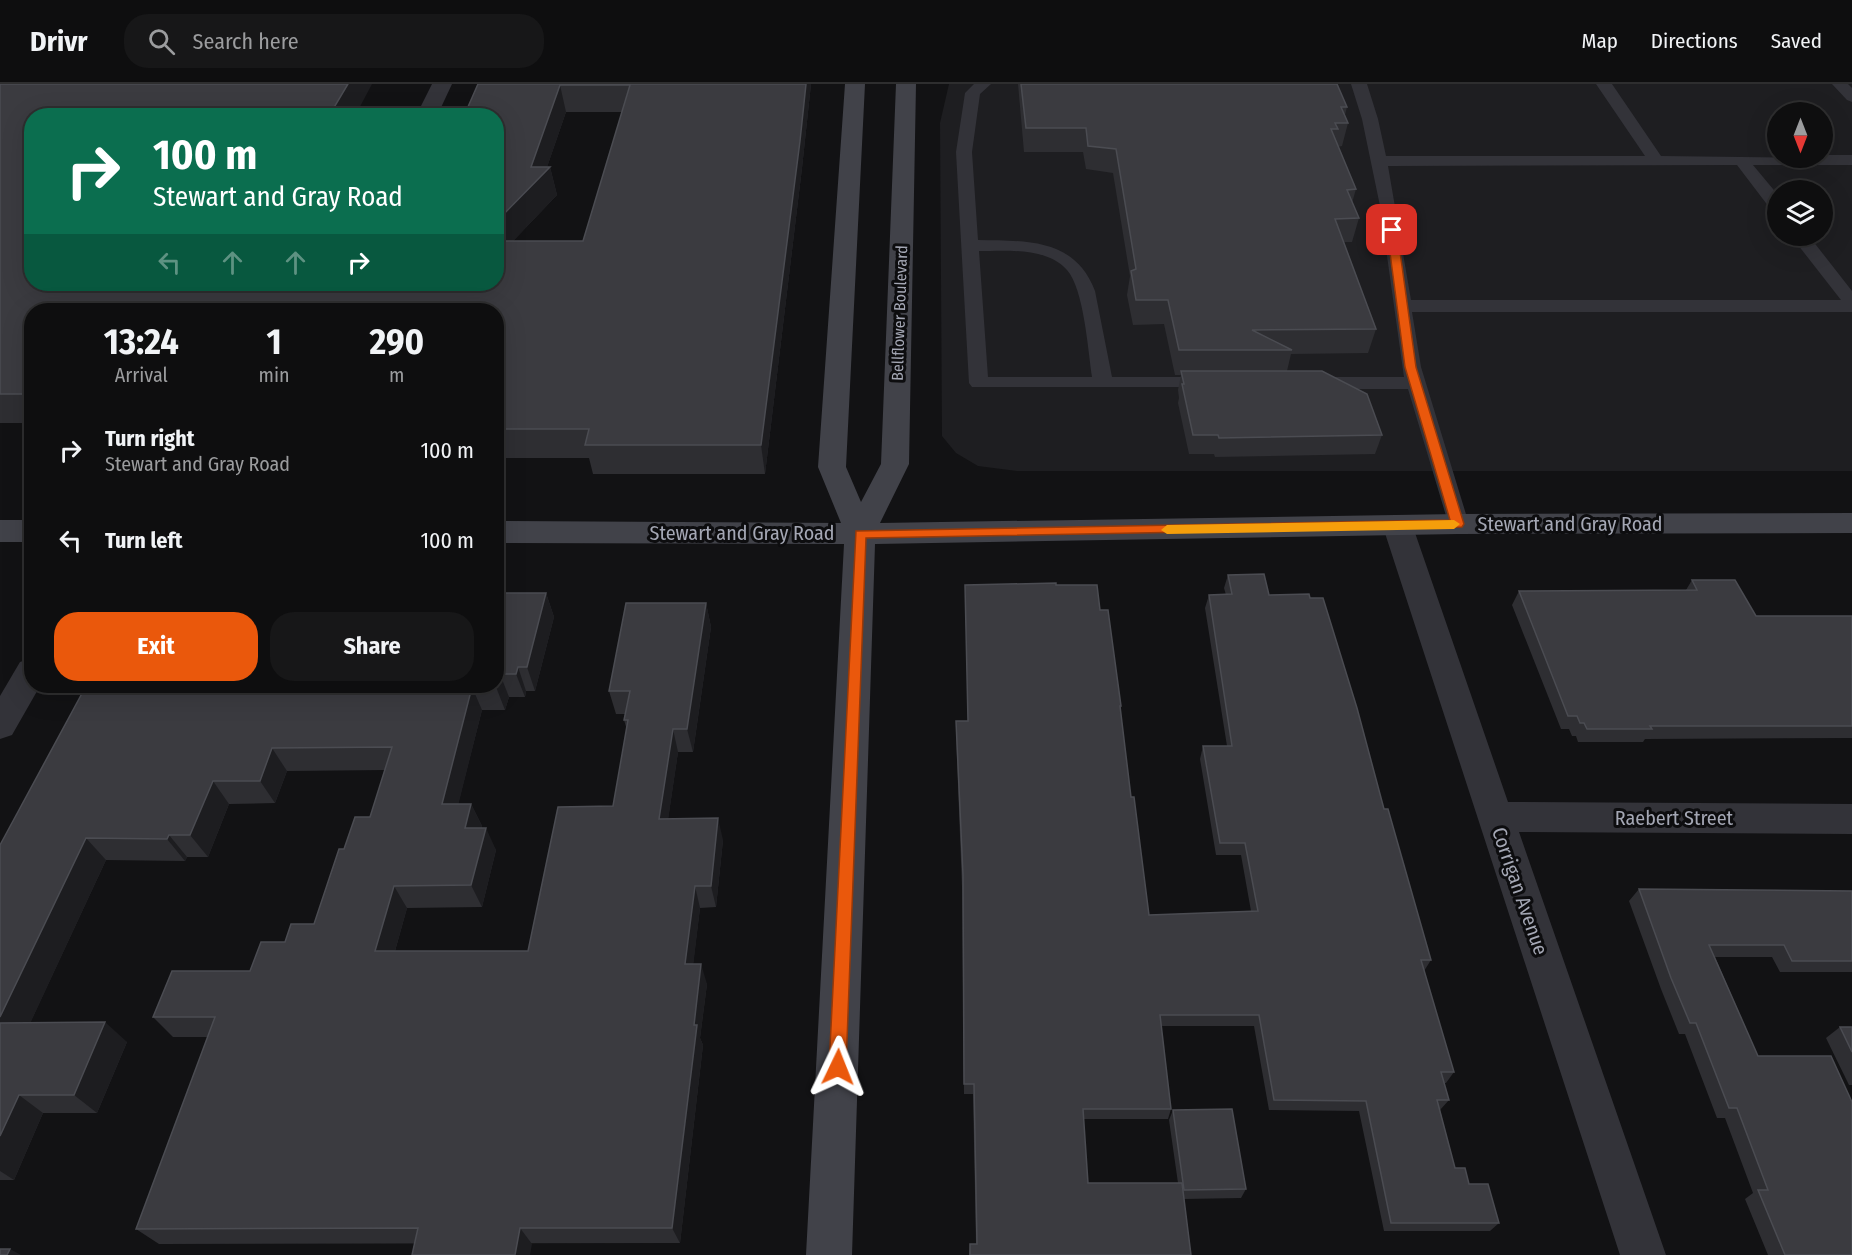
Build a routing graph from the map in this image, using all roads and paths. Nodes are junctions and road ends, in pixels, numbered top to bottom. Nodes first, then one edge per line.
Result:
1 (441, 84) edge
2 (855, 84) edge
3 (906, 84) edge
4 (983, 84) edge
5 (1359, 84) edge
6 (1604, 84) edge
7 (1840, 84) edge
8 (1852, 97) edge
9 (430, 108) edge
10 (1656, 160) junction
11 (1741, 160) junction
12 (1852, 160) edge
13 (1379, 161) junction
14 (1767, 193) edge
15 (970, 245) junction
16 (1808, 246) edge
17 (1852, 305) edge
18 (1402, 306) junction
19 (1103, 382) junction
20 (1230, 383) edge
21 (1299, 383) edge
22 (1415, 383) junction
23 (1852, 523) edge
24 (1458, 524) junction
25 (1398, 526) junction
26 (0, 531) edge
27 (24, 531) edge
28 (504, 532) edge
29 (860, 534) junction
30 (24, 684) edge
31 (0, 725) edge
32 (1496, 817) junction
33 (1852, 819) edge
34 (830, 1255) edge
35 (1643, 1255) edge

1 - 9 street
2 - 29 main road, Bellflower Boulevard
3 - 29 main road, Bellflower Boulevard
4 - 15 lane
5 - 13 lane
6 - 10 lane
7 - 8 lane
10 - 11 lane
10 - 13 lane
11 - 12 lane
11 - 14 lane
13 - 18 lane
15 - 19 lane
15 - 19 lane
16 - 17 lane
17 - 18 lane
18 - 22 lane
19 - 20 lane
21 - 22 lane
22 - 24 lane
23 - 24 main road, Stewart and Gray Road
24 - 25 main road, Stewart and Gray Road
25 - 29 main road, Stewart and Gray Road
25 - 32 street, Corrigan Avenue
26 - 27 main road
28 - 29 main road, Stewart and Gray Road
29 - 34 main road, Bellflower Boulevard
30 - 31 street
32 - 33 street, Raebert Street
32 - 35 street, Corrigan Avenue

